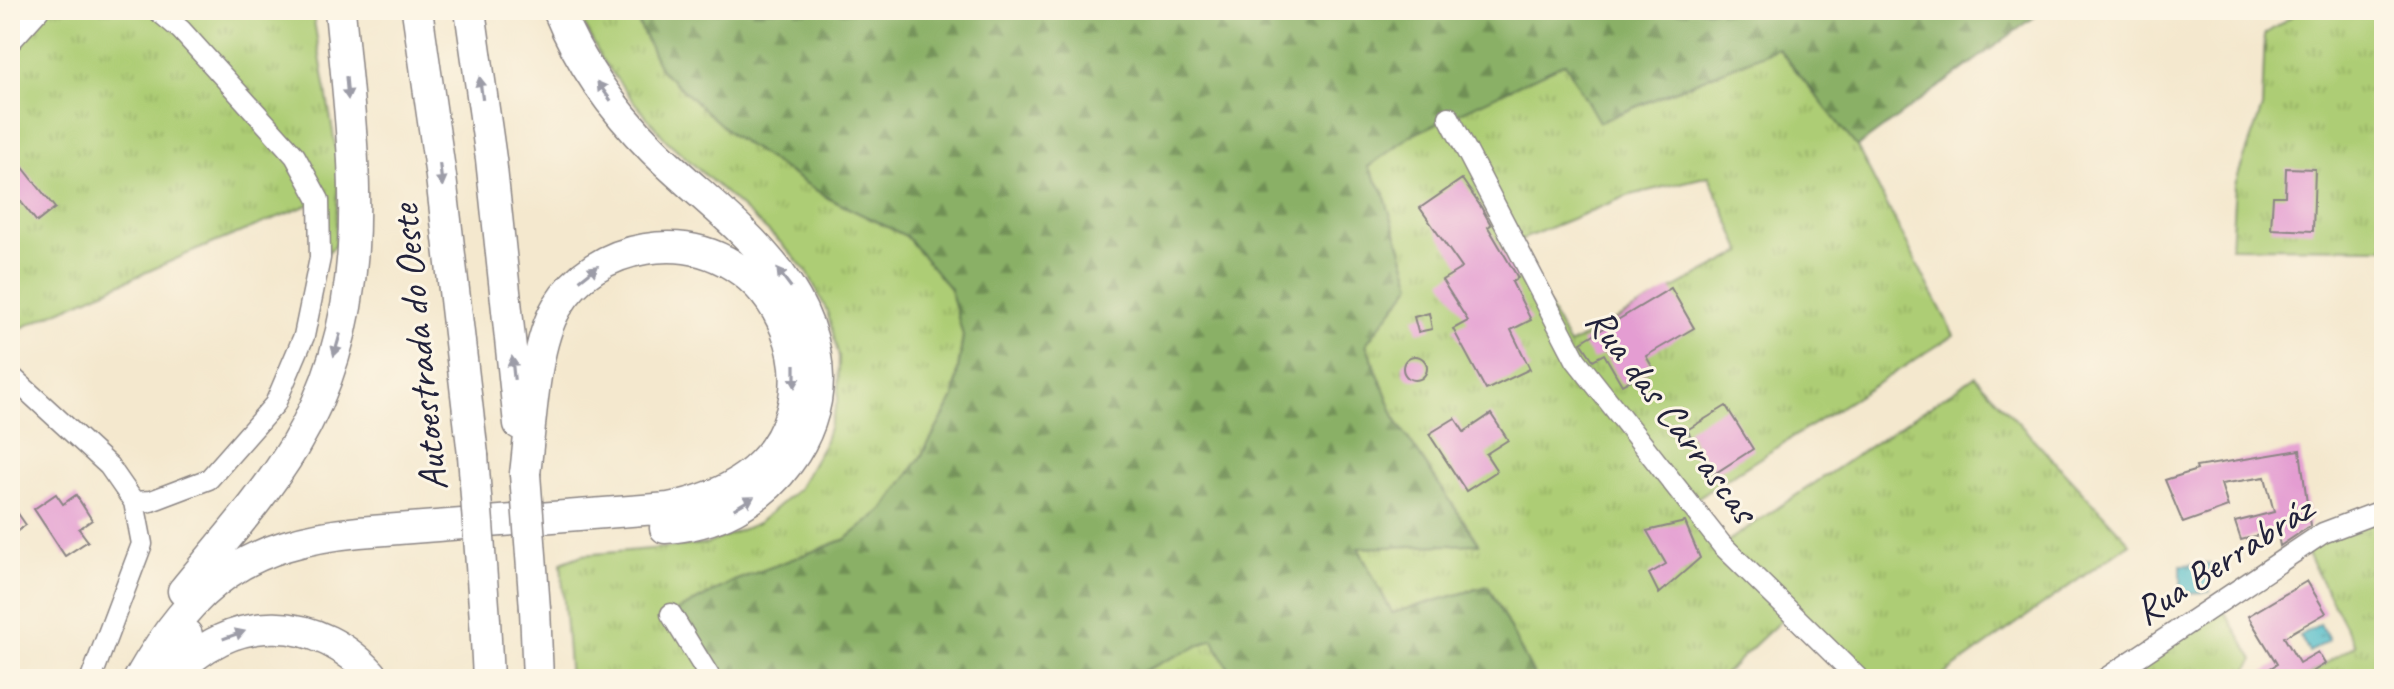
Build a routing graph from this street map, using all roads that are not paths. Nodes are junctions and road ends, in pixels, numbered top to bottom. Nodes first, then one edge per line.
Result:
1 (39, 10) edge
2 (157, 10) edge
3 (340, 10) edge
4 (417, 10) edge
5 (470, 10) edge
6 (558, 10) edge
7 (10, 42) edge
8 (1449, 117) dead end
9 (10, 375) edge
10 (525, 474) junction
11 (134, 502) junction
12 (2384, 510) edge
13 (671, 614) dead end
14 (91, 679) edge
15 (137, 679) edge
16 (165, 679) edge
17 (172, 679) edge
18 (376, 679) edge
19 (488, 679) edge
20 (538, 679) edge
21 (711, 679) edge
22 (1859, 679) edge
23 (2105, 679) edge

1 - 7 street
2 - 11 street
3 -> 15 highway
4 -> 19 highway, Autoestrada do Oeste, bridge
10 -> 5 highway
16 -> 6 highway
8 - 22 street, Rua das Carrascas
9 - 11 street
10 -> 15 highway
10 - 20 highway, bridge
11 - 14 street
12 - 23 street, Rua Berrabráz
13 - 21 street
17 -> 18 highway

